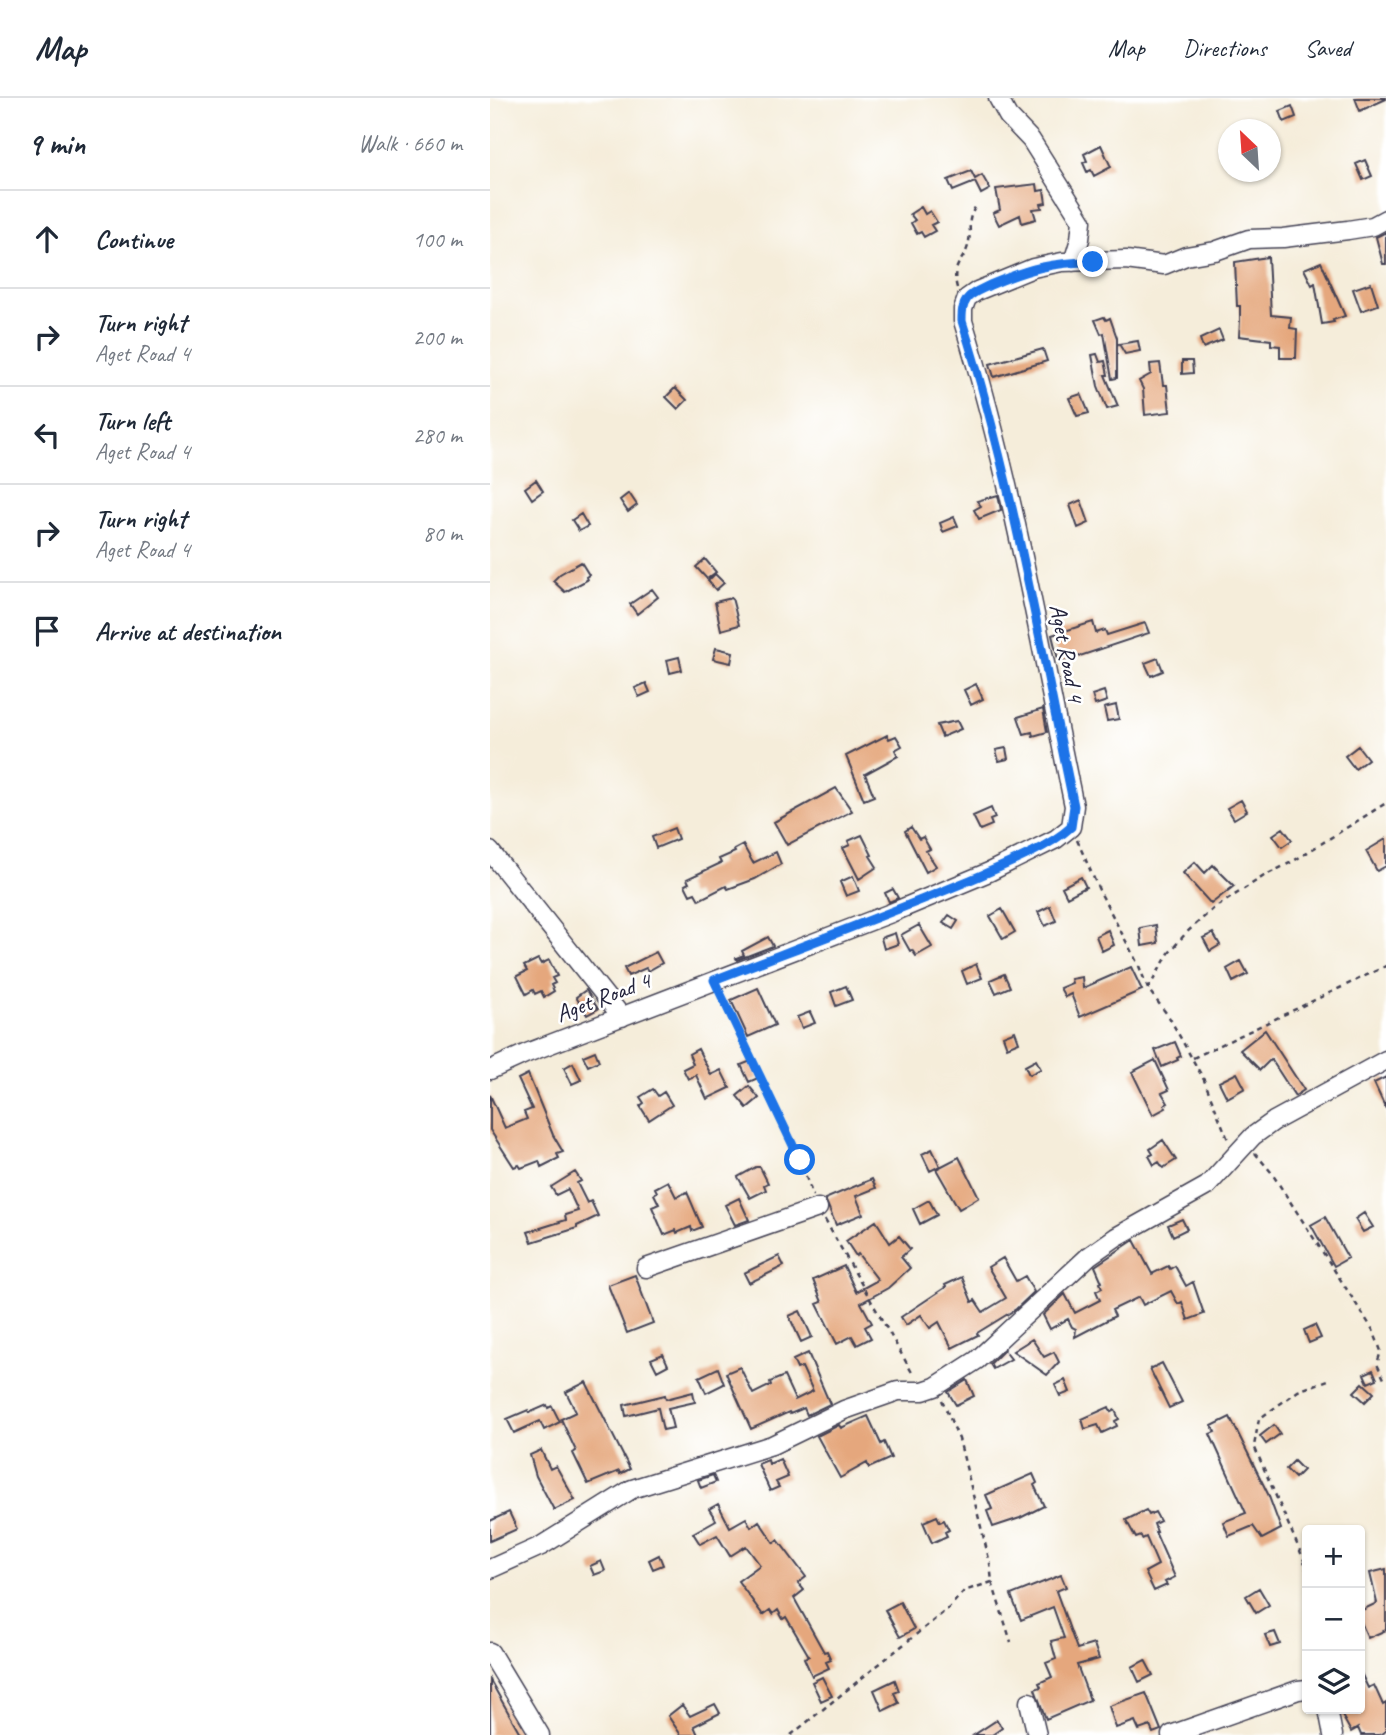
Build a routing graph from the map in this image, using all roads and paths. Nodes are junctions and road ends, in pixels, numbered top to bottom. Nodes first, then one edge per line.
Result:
1 (998, 98) edge
2 (977, 204) dead end
3 (1386, 219) edge
4 (1073, 262) junction
5 (965, 303) junction
6 (1386, 803) edge
7 (1071, 827) junction
8 (490, 850) edge
9 (1386, 966) edge
10 (714, 980) junction
11 (1148, 989) junction
12 (622, 1017) junction
13 (1192, 1058) junction
14 (1386, 1060) edge
15 (490, 1070) edge
16 (1239, 1150) junction
17 (818, 1208) junction
18 (646, 1268) dead end
19 (1328, 1380) dead end
20 (1386, 1383) edge
21 (929, 1389) junction
22 (1302, 1555) edge
23 (490, 1569) edge
24 (992, 1582) junction
25 (1012, 1642) dead end
26 (490, 1653) edge
27 (1302, 1690) edge
28 (1029, 1702) dead end
29 (1329, 1714) edge
30 (540, 1735) edge
31 (791, 1735) edge
32 (1037, 1735) edge
33 (1171, 1735) edge
34 (1333, 1735) edge

1 - 4 street
2 - 5 path
3 - 4 street
4 - 5 street
5 - 7 street, Aget Road 4
6 - 11 path
7 - 10 street, Aget Road 4
7 - 11 path
8 - 12 street
9 - 13 path
10 - 12 street, Aget Road 4
10 - 17 path
11 - 13 path
12 - 15 street, Aget Road 4
13 - 16 path
14 - 16 street
16 - 20 path
16 - 21 street
17 - 18 street
17 - 21 path
19 - 22 path
21 - 23 street
21 - 24 path
24 - 25 path
24 - 31 path
26 - 30 street
27 - 33 street
28 - 32 street
29 - 34 street

